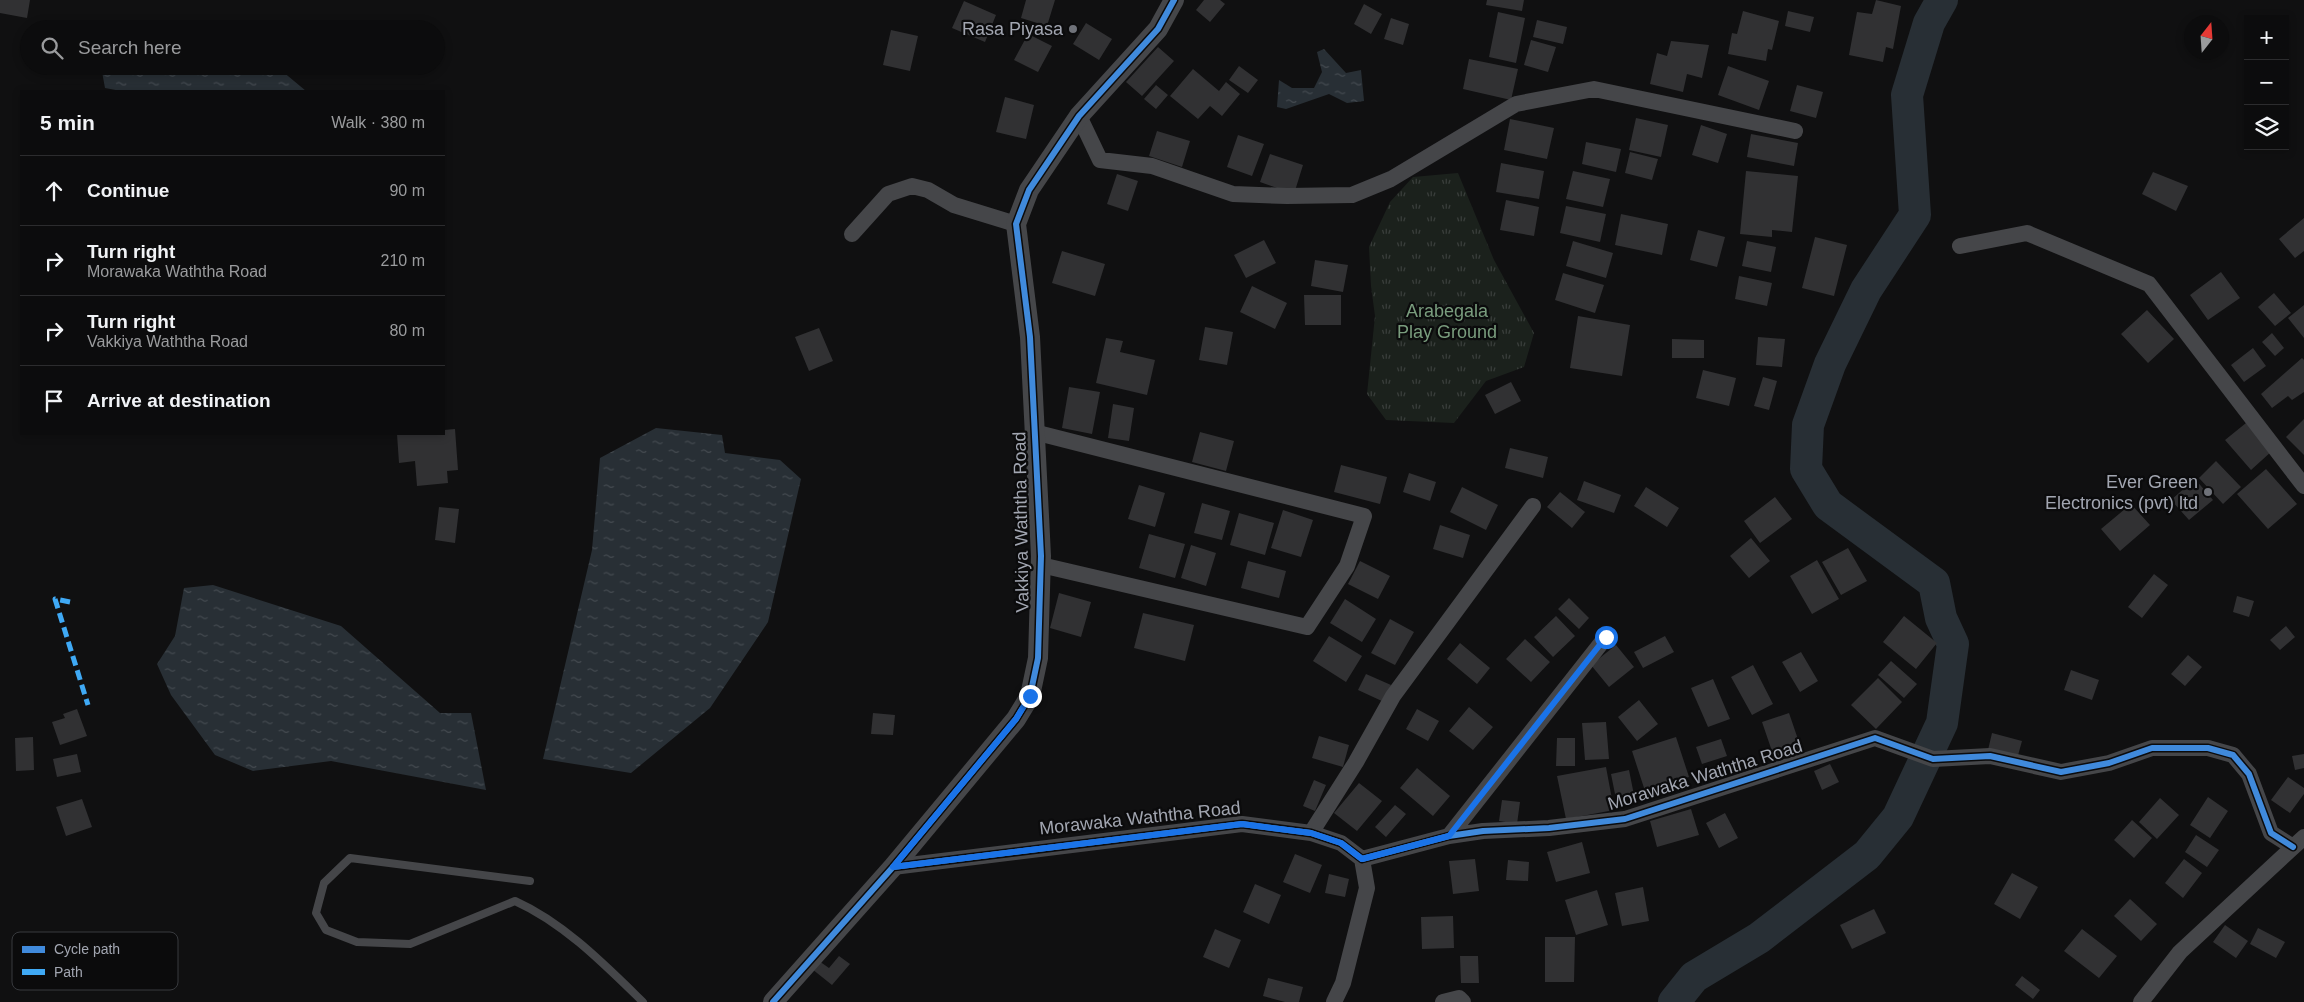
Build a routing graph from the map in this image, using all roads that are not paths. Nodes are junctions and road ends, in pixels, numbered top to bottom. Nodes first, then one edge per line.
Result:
1 (1174, 0) edge
2 (1079, 116) junction
3 (1795, 131) dead end
4 (1016, 224) junction
5 (852, 234) dead end
6 (1960, 246) dead end
7 (1034, 432) junction
8 (2304, 486) edge
9 (1533, 506) dead end
10 (1041, 565) junction
11 (1606, 637) dead end
12 (1311, 833) junction
13 (1449, 836) junction
14 (2298, 842) edge
15 (1362, 859) junction
16 (893, 867) junction
17 (530, 881) dead end
18 (643, 1002) edge
19 (773, 1002) edge
20 (1334, 1002) edge
21 (1443, 1002) edge
22 (1463, 1002) edge
23 (2141, 1002) edge

1 - 2 street, Vakkiya Waththa Road
2 - 3 street
2 - 4 street, Vakkiya Waththa Road
4 - 5 street
4 - 7 street, Vakkiya Waththa Road
6 - 8 street
7 - 10 street, Vakkiya Waththa Road
7 - 10 street
9 - 12 street
10 - 16 street, Vakkiya Waththa Road
11 - 13 street
12 - 15 street, Morawaka Waththa Road
12 - 16 street, Morawaka Waththa Road
13 - 14 street, Morawaka Waththa Road
13 - 15 street, Morawaka Waththa Road
14 - 23 street
15 - 20 street
16 - 19 street, Vakkiya Waththa Road
17 - 18 lane
21 - 22 street

